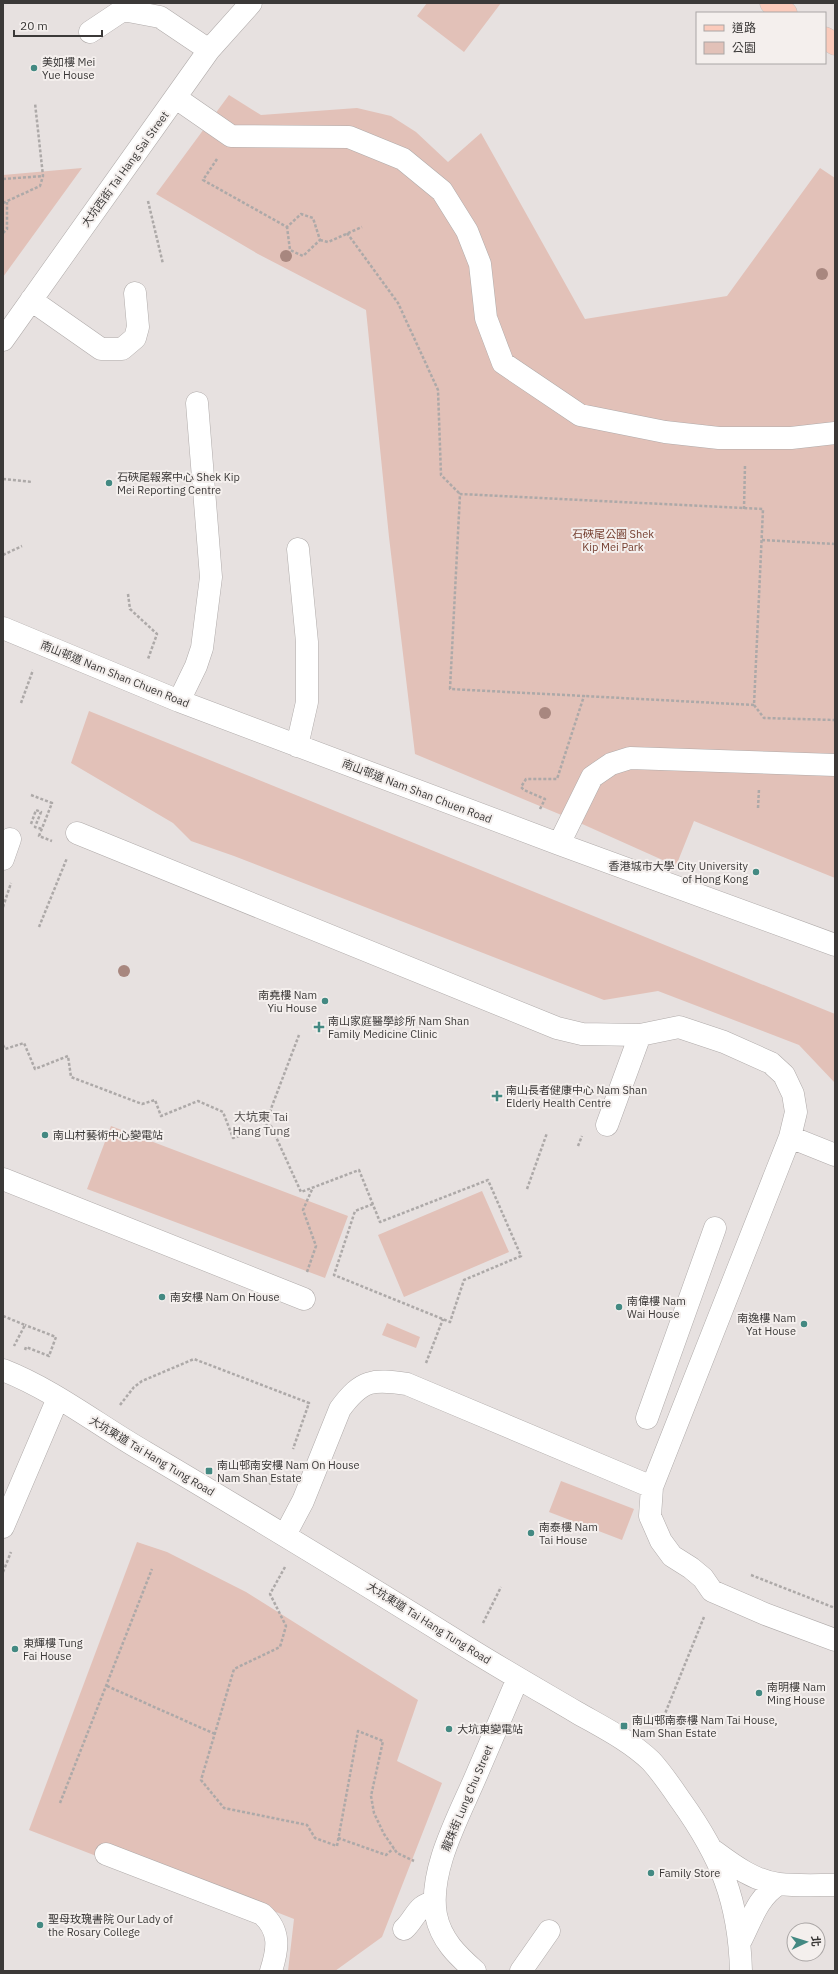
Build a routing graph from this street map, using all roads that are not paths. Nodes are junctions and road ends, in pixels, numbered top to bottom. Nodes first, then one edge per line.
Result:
1 (251, 3) edge
2 (770, 3) edge
3 (784, 12) edge
4 (90, 32) dead end
5 (826, 39) edge
6 (835, 44) edge
7 (209, 50) junction
8 (176, 98) junction
9 (135, 292) dead end
10 (31, 300) junction
11 (3, 340) edge
12 (197, 403) dead end
13 (835, 433) edge
14 (298, 549) dead end
15 (3, 628) edge
16 (179, 701) junction
17 (297, 746) junction
18 (835, 765) edge
19 (77, 833) dead end
20 (559, 844) junction
21 (835, 945) edge
22 (640, 1035) junction
23 (607, 1125) dead end
24 (790, 1137) junction
25 (835, 1155) edge
26 (3, 1179) edge
27 (715, 1228) dead end
28 (304, 1299) dead end
29 (673, 1345) junction
30 (704, 1356) junction
31 (3, 1370) edge
32 (58, 1398) junction
33 (647, 1418) dead end
34 (652, 1487) junction
35 (3, 1527) edge
36 (285, 1535) junction
37 (835, 1640) edge
38 (518, 1678) junction
39 (714, 1851) junction
40 (106, 1854) dead end
41 (779, 1884) junction
42 (835, 1885) edge
43 (434, 1904) junction
44 (404, 1929) dead end
45 (549, 1931) dead end
46 (740, 1942) junction
47 (271, 1971) edge
48 (475, 1971) edge
49 (521, 1971) edge
50 (741, 1971) edge

1 - 7 street, 大坑西街 Tai Hang Sai Street
2 - 3 main road
4 - 7 street
5 - 6 main road
7 - 8 street, 大坑西街 Tai Hang Sai Street
8 - 10 street, 大坑西街 Tai Hang Sai Street
8 - 13 street
9 - 10 street
10 - 11 street, 大坑西街 Tai Hang Sai Street
12 - 16 street
14 - 17 street
15 - 16 street, 南山邨道 Nam Shan Chuen Road
16 - 17 street, 南山邨道 Nam Shan Chuen Road
17 - 20 street, 南山邨道 Nam Shan Chuen Road
18 - 20 street
19 - 22 street
20 - 21 street, 南山邨道 Nam Shan Chuen Road
22 - 23 street
22 - 24 street
24 - 25 street
24 - 30 street
26 - 28 street
27 - 29 street
29 - 30 street
29 - 33 street
30 - 34 street
31 - 32 street, 大坑東道 Tai Hang Tung Road
32 - 35 street
32 - 36 street, 大坑東道 Tai Hang Tung Road
34 - 36 street
34 - 37 street
36 - 38 street, 大坑東道 Tai Hang Tung Road
38 - 39 street, 大坑東道 Tai Hang Tung Road
38 - 43 street, 龍珠街 Lung Chu Street
39 - 41 street
39 - 46 street, 大坑東道 Tai Hang Tung Road
40 - 47 street
41 - 42 street
41 - 46 street
43 - 44 street
43 - 48 street
45 - 49 street
46 - 50 street, 大坑東道 Tai Hang Tung Road

